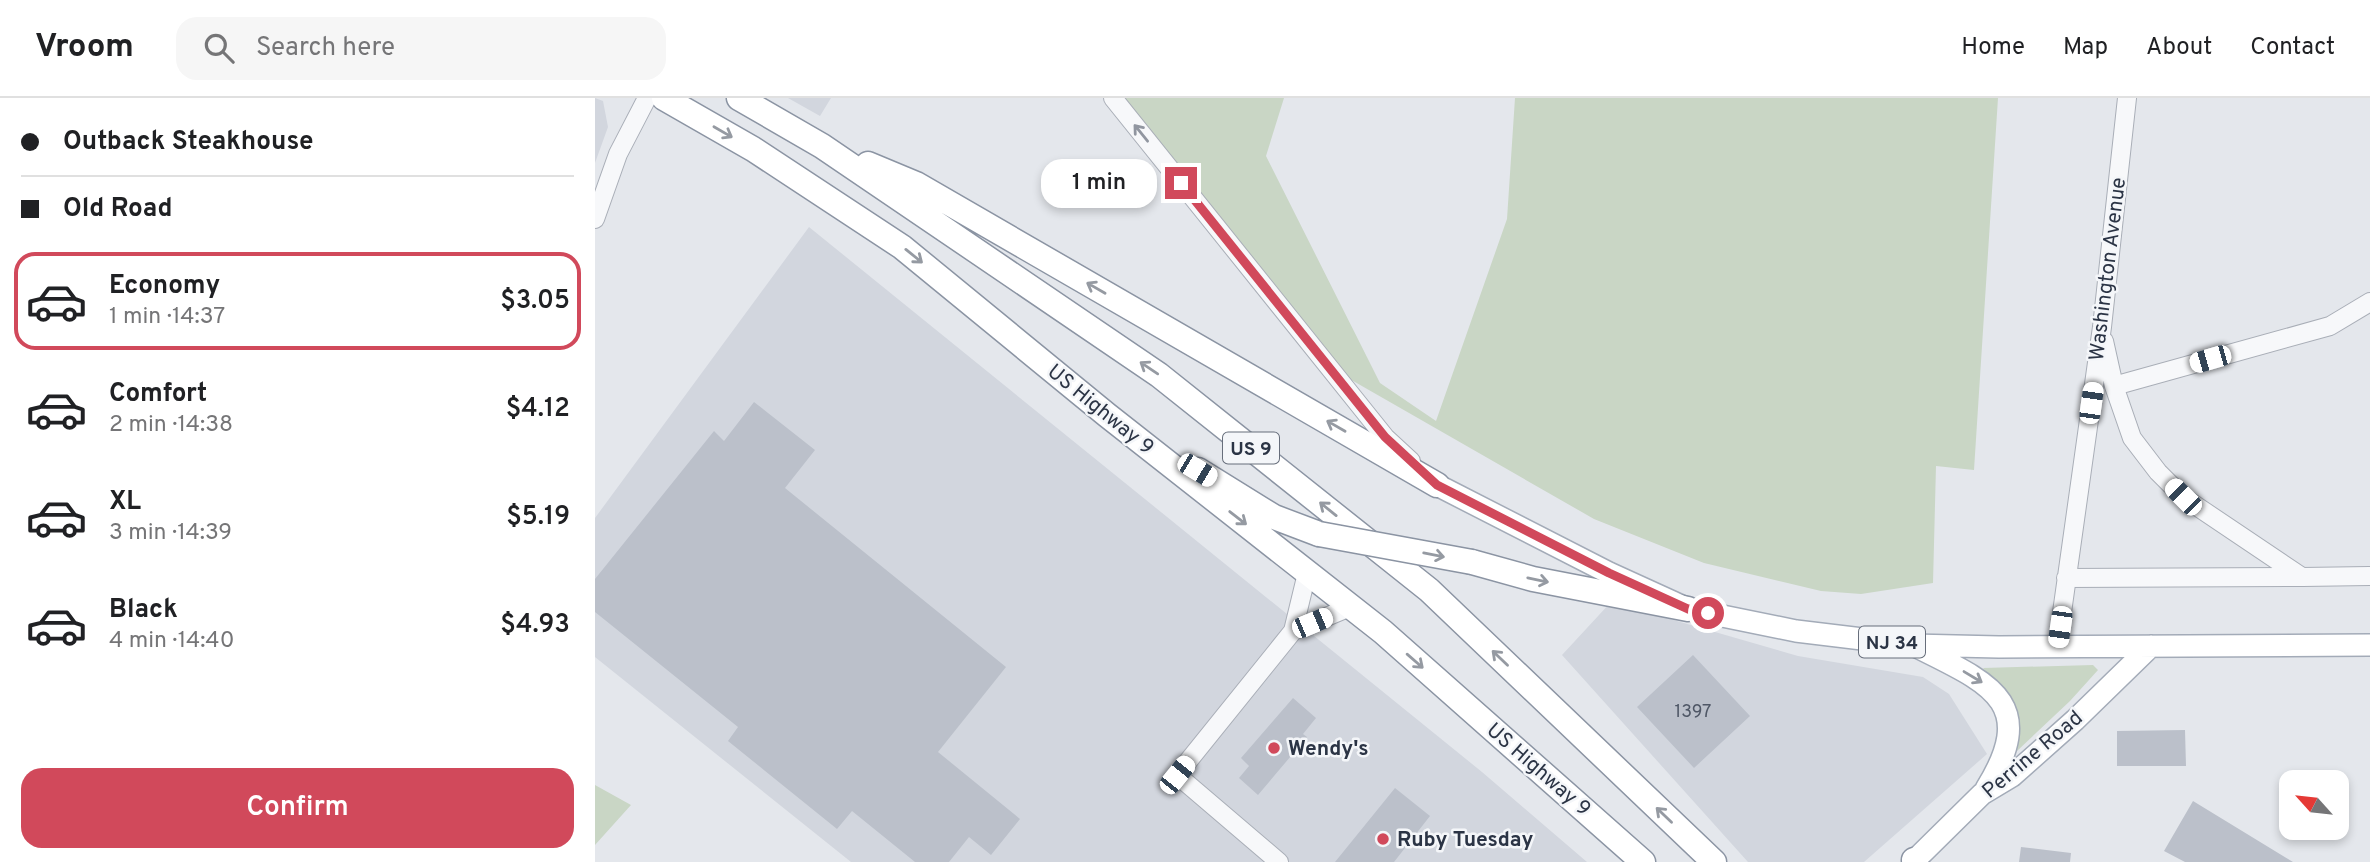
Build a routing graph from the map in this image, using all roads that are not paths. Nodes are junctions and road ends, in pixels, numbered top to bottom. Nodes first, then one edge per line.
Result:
1 (647, 98) edge
2 (664, 98) edge
3 (739, 98) edge
4 (1113, 98) edge
5 (2127, 98) edge
6 (822, 146) junction
7 (595, 219) edge
8 (2370, 302) edge
9 (2102, 327) junction
10 (2114, 386) junction
11 (1107, 415) junction
12 (1437, 485) junction
13 (1307, 573) junction
14 (2370, 576) edge
15 (2302, 577) junction
16 (2066, 578) junction
17 (1350, 607) junction
18 (1688, 609) junction
19 (1293, 631) junction
20 (1912, 645) junction
21 (2370, 645) edge
22 (2151, 646) junction
23 (2057, 648) junction
24 (1982, 794) junction
25 (1279, 862) edge
26 (1643, 862) edge
27 (1714, 862) edge
28 (1914, 862) edge

1 - 7 street
2 -> 11 highway, US Highway 9
3 - 6 highway, US 9
12 -> 4 street
5 - 9 street, Washington Avenue
12 -> 6 highway
27 -> 6 highway, US 9
8 - 10 street
9 - 10 street
9 - 16 street, Washington Avenue
10 - 15 street
11 -> 13 highway, US Highway 9
11 -> 18 highway, bridge
12 - 18 main road
13 - 17 highway, US Highway 9
13 - 19 street
14 - 15 street
15 - 16 street
16 - 23 street, Washington Avenue
17 - 19 street
17 -> 26 highway, US Highway 9
18 - 20 main road, NJ 34
19 - 25 street
20 - 23 main road, NJ 34
20 -> 24 main road
21 - 22 main road, NJ 34
22 - 23 main road, NJ 34
22 - 24 main road, Perrine Road
24 - 28 main road, Perrine Road

